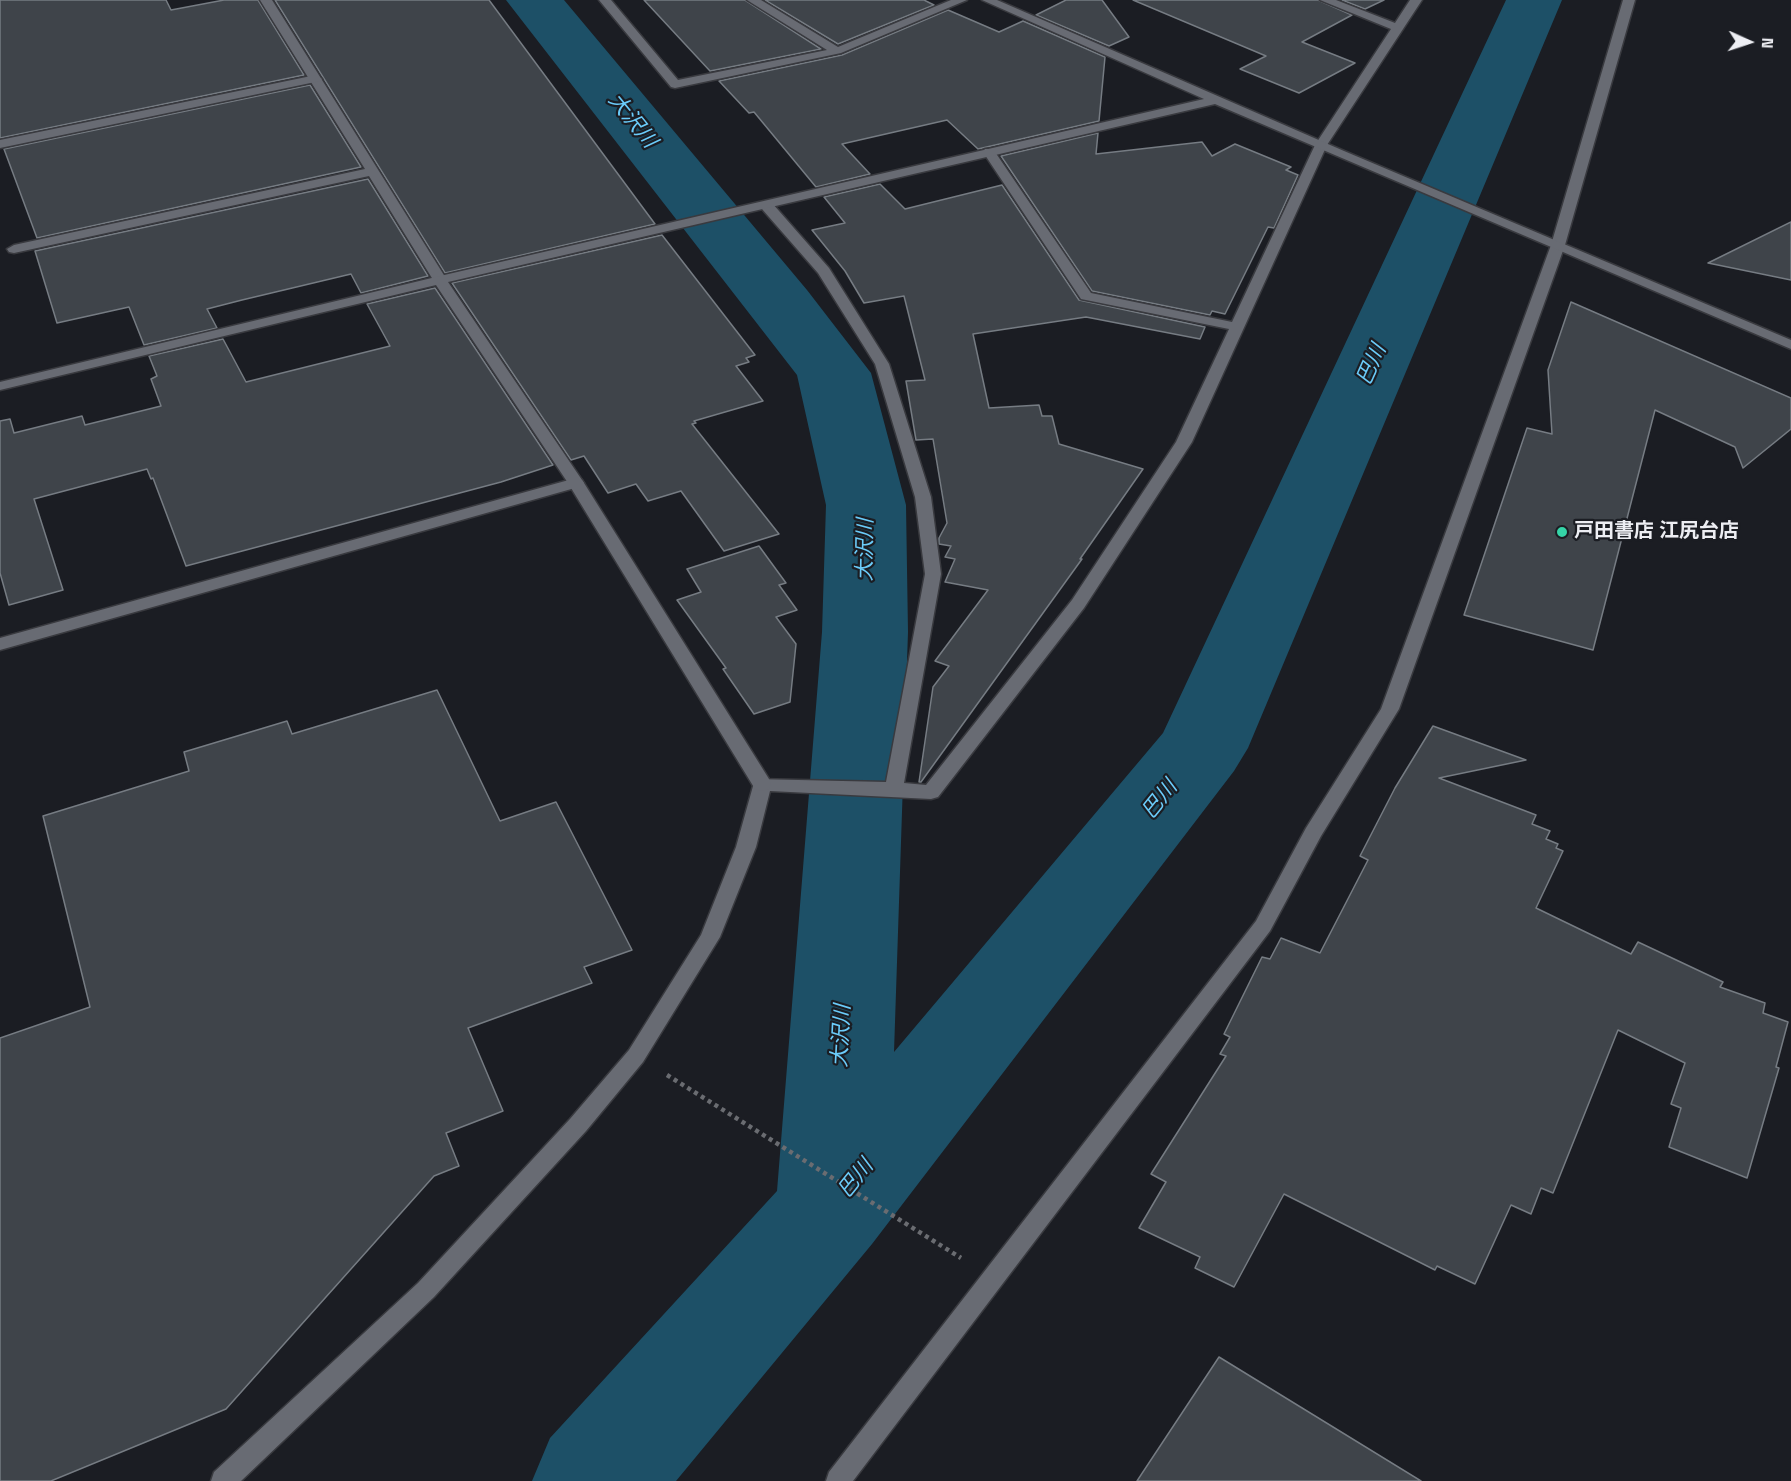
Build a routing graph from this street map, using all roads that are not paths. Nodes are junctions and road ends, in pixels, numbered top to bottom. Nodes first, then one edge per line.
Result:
1 (266, 0) edge
2 (605, 0) edge
3 (753, 0) edge
4 (960, 0) edge
5 (988, 0) edge
6 (1326, 0) edge
7 (1416, 0) edge
8 (1629, 0) edge
9 (1399, 28) junction
10 (837, 51) junction
11 (316, 79) junction
12 (1219, 99) junction
13 (0, 144) edge
14 (1322, 145) junction
15 (989, 152) junction
16 (373, 171) junction
17 (762, 207) junction
18 (1558, 245) junction
19 (14, 249) dead end
20 (440, 280) junction
21 (1238, 327) junction
22 (1791, 345) edge
23 (0, 386) edge
24 (576, 483) junction
25 (0, 644) edge
26 (762, 784) junction
27 (894, 789) junction
28 (223, 1481) edge
29 (838, 1481) edge

1 - 11 street
2 - 10 street
3 - 10 street
4 - 10 street
5 - 12 street
6 - 9 street
7 - 9 street
8 - 18 street
9 - 14 street
11 - 13 street
11 - 16 street
12 - 14 street
12 - 15 street
14 - 18 street
14 - 21 street
15 - 17 street
15 - 21 street
16 - 19 street
16 - 20 street
17 - 20 street
17 - 27 street
18 - 22 street
18 - 29 street
20 - 23 street
20 - 24 street
21 - 27 street
24 - 25 street
24 - 26 street
26 - 27 street
26 - 28 street

